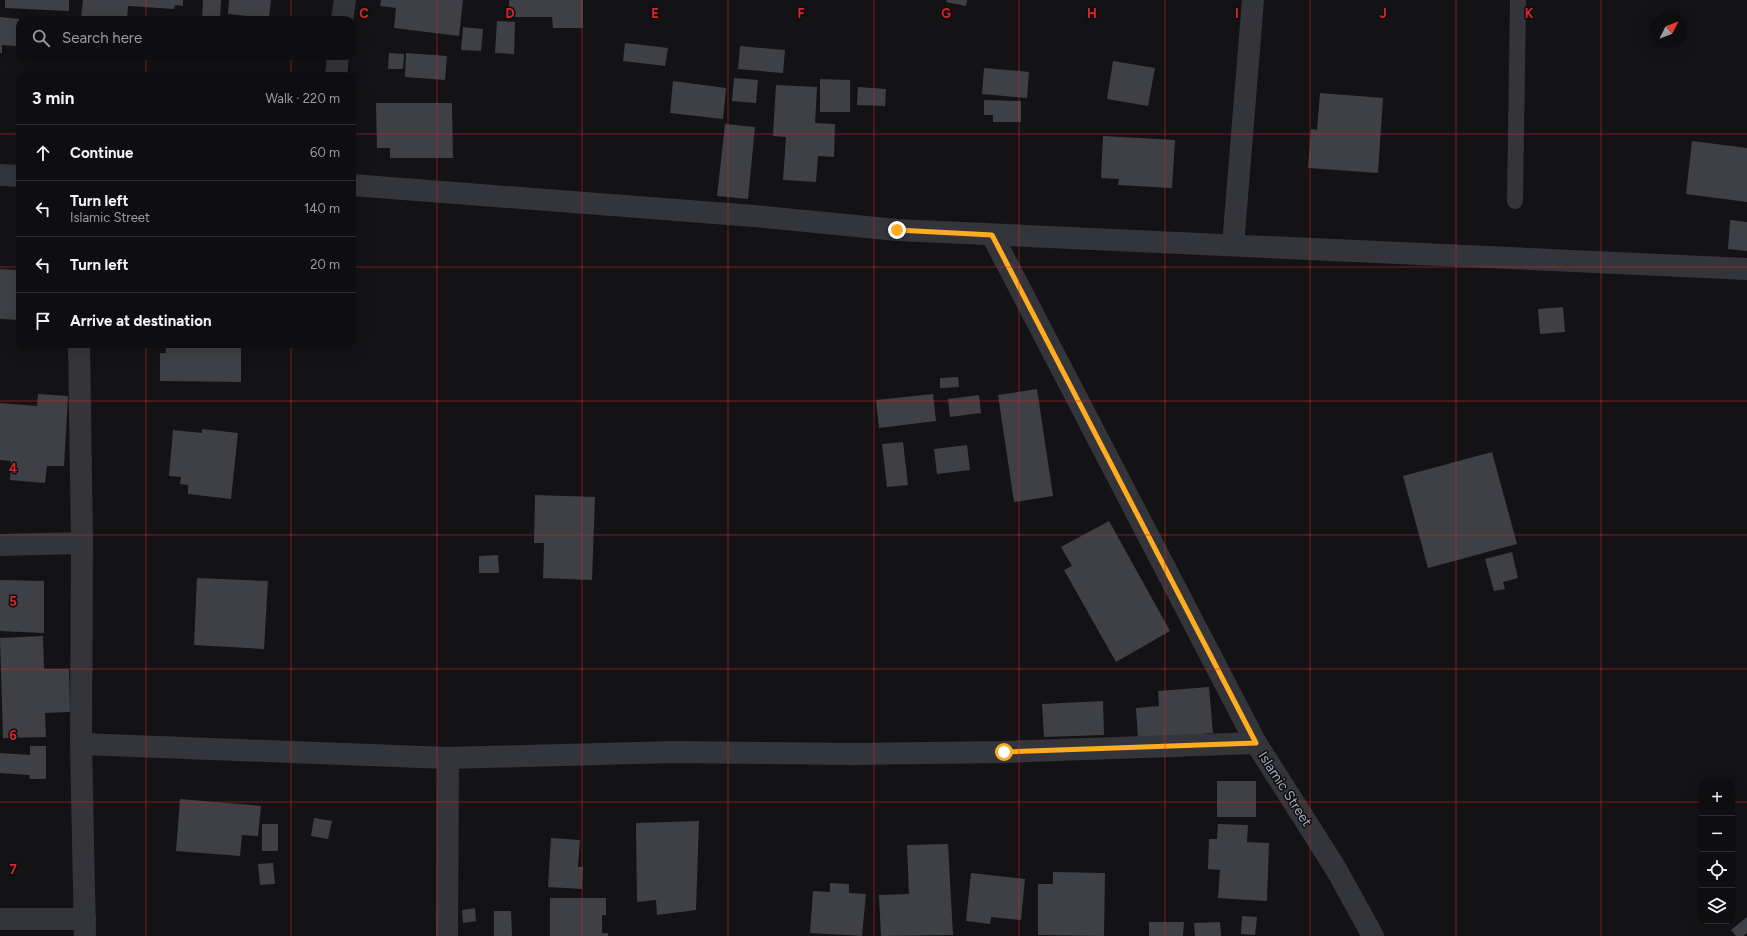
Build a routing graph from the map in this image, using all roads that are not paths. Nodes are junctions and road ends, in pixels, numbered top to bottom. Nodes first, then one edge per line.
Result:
1 (345, 0) edge
2 (1253, 0) edge
3 (1518, 0) edge
4 (343, 16) edge
5 (338, 60) edge
6 (336, 72) edge
7 (0, 175) edge
8 (16, 176) edge
9 (356, 185) edge
10 (1514, 201) dead end
11 (992, 235) junction
12 (1234, 245) junction
13 (1747, 269) edge
14 (79, 348) edge
15 (82, 543) junction
16 (0, 545) edge
17 (1256, 743) junction
18 (81, 744) junction
19 (448, 758) junction
20 (0, 919) edge
21 (85, 927) edge
22 (447, 936) edge
23 (1373, 936) edge

1 - 4 street
2 - 12 street
3 - 10 lane
5 - 6 street
7 - 8 street
9 - 11 street
11 - 12 street
11 - 17 street, Islamic Street
12 - 13 street
14 - 15 street
15 - 16 street
15 - 18 street
17 - 19 street
17 - 23 street, Islamic Street
18 - 19 street
18 - 21 street
19 - 22 street
20 - 21 street

